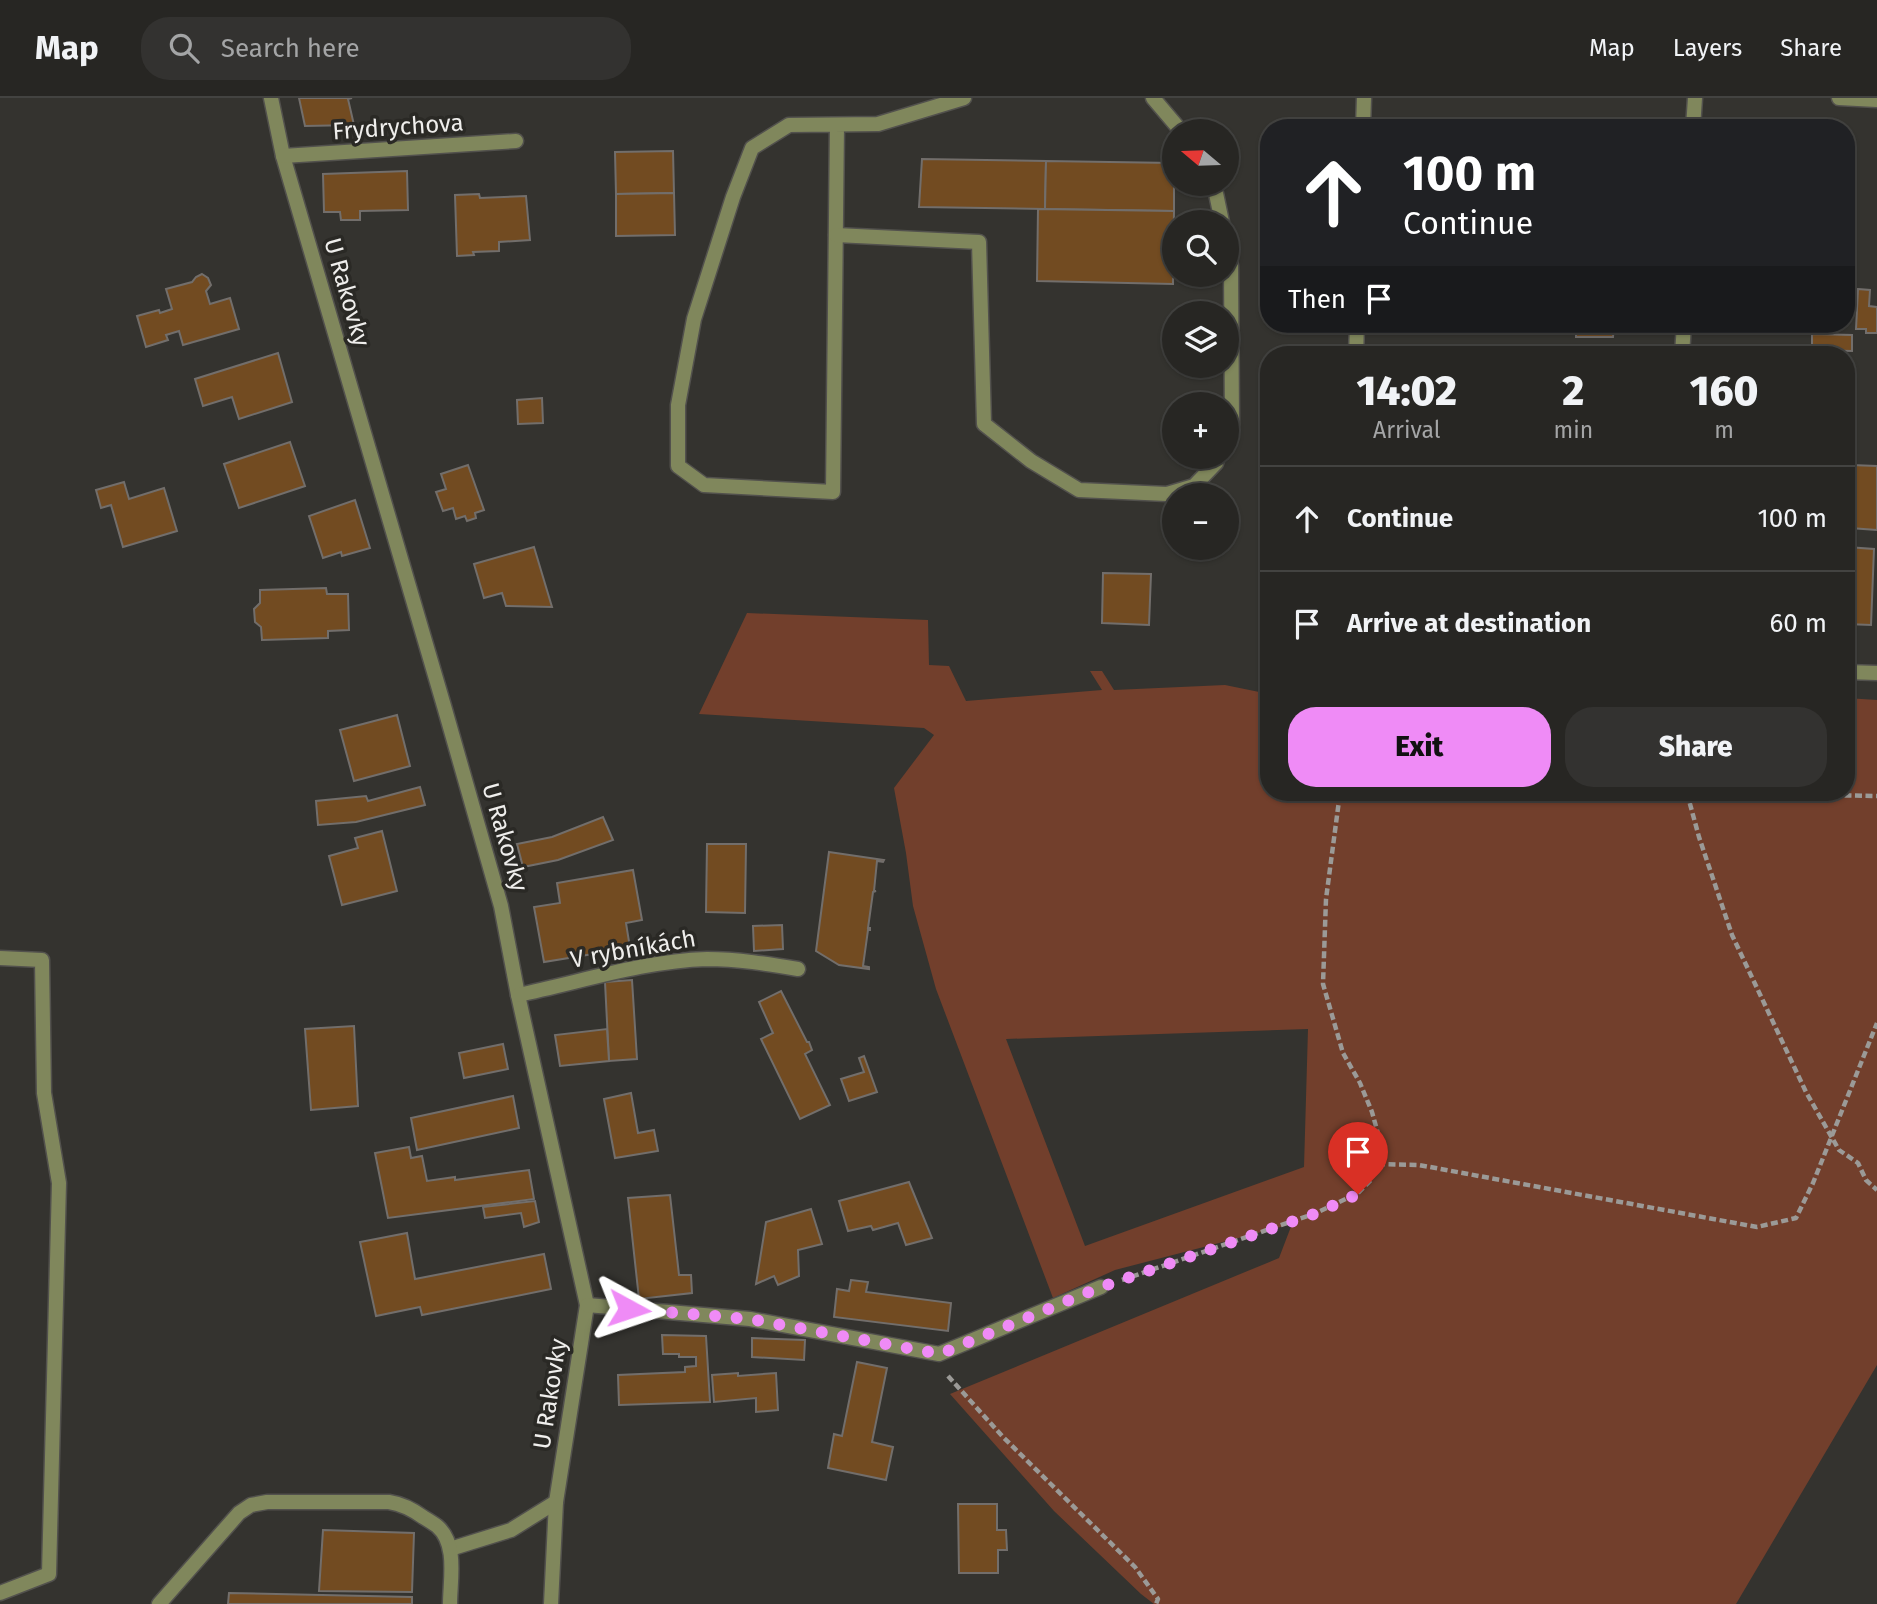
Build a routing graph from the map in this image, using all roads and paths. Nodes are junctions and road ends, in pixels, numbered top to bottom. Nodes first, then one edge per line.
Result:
1 (271, 98) edge
2 (964, 98) edge
3 (1153, 98) edge
4 (1364, 98) edge
5 (1695, 98) edge
6 (1839, 98) edge
7 (1877, 100) edge
8 (941, 102) edge
9 (1171, 119) edge
10 (1363, 119) edge
11 (1694, 119) edge
12 (837, 125) junction
13 (516, 141) dead end
14 (283, 156) junction
15 (836, 235) junction
16 (1231, 287) edge
17 (1232, 392) edge
18 (1210, 469) edge
19 (1855, 672) edge
20 (1877, 673) edge
21 (1855, 796) edge
22 (1877, 796) edge
23 (1339, 801) edge
24 (1689, 801) edge
25 (0, 958) edge
26 (798, 969) dead end
27 (519, 995) junction
28 (1877, 1023) edge
29 (1377, 1164) junction
30 (1877, 1190) edge
31 (1101, 1287) joint
32 (587, 1306) junction
33 (927, 1352) junction
34 (556, 1502) junction
35 (450, 1549) junction
36 (0, 1593) edge
37 (159, 1604) edge
38 (450, 1604) edge
39 (551, 1604) edge
40 (1156, 1604) edge

1 - 14 street, U Rakovky
2 - 8 street
3 - 9 street
4 - 10 street
5 - 11 street
6 - 7 street
8 - 12 street
12 - 15 street
12 - 15 street
13 - 14 street, Frydrychova
14 - 27 street, U Rakovky
15 - 18 street
16 - 17 street
19 - 20 street
21 - 22 path
23 - 29 path
24 - 30 path
25 - 36 street
26 - 27 street, V rybníkách
27 - 32 street, U Rakovky
28 - 29 path
29 - 31 path
31 - 33 street
32 - 33 street
32 - 34 street, U Rakovky
33 - 40 path
34 - 35 street
34 - 39 street, U Rakovky
35 - 37 street
35 - 38 street

